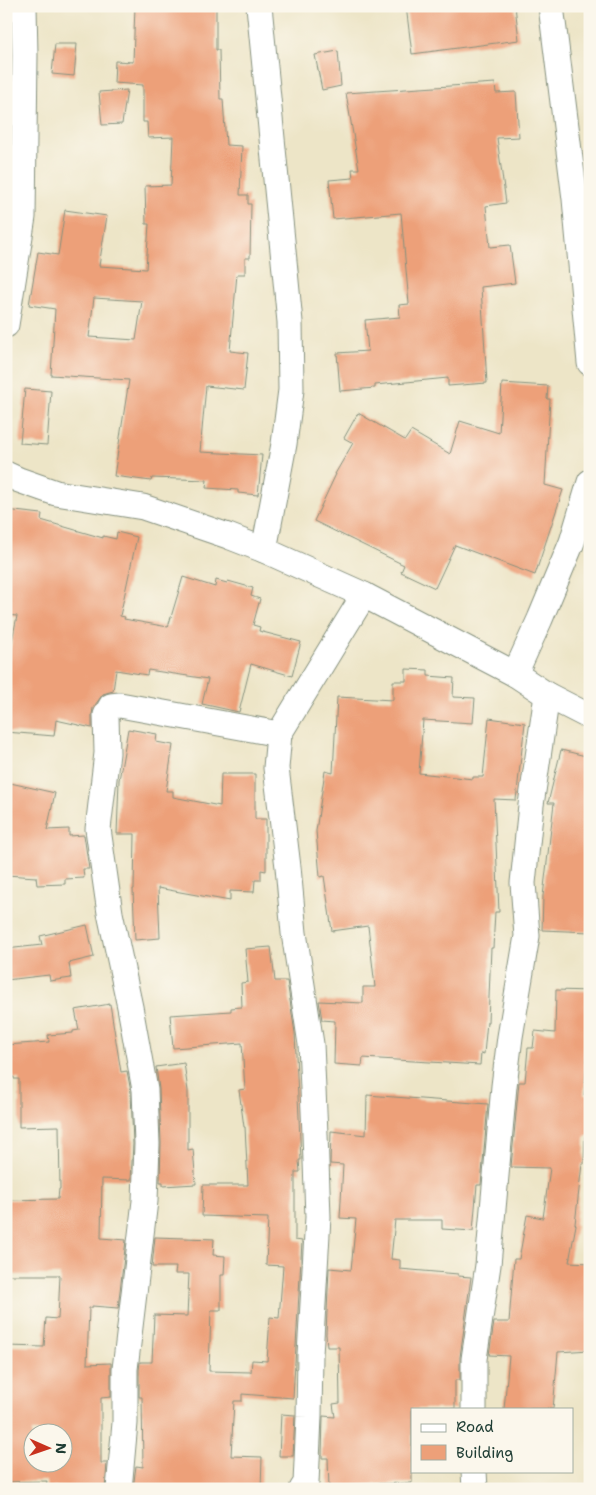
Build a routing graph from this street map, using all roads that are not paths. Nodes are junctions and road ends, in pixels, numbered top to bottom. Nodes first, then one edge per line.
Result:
1 (24, 6) edge
2 (259, 6) edge
3 (551, 6) edge
4 (582, 198) edge
5 (9, 283) edge
6 (6, 325) edge
7 (590, 363) edge
8 (6, 474) edge
9 (590, 482) edge
10 (264, 550) junction
11 (364, 596) junction
12 (515, 674) junction
13 (547, 695) junction
14 (590, 717) edge
15 (279, 734) junction
16 (474, 1408) edge
17 (474, 1472) edge
18 (119, 1489) edge
19 (302, 1489) edge
20 (475, 1489) edge

1 - 5 street
2 - 10 street
3 - 4 street
4 - 7 street
5 - 6 street
8 - 10 street
9 - 12 street
10 - 11 street
11 - 12 street
11 - 15 street
12 - 13 street
13 - 14 street
13 - 16 street
15 - 18 street
15 - 19 street
17 - 20 street

